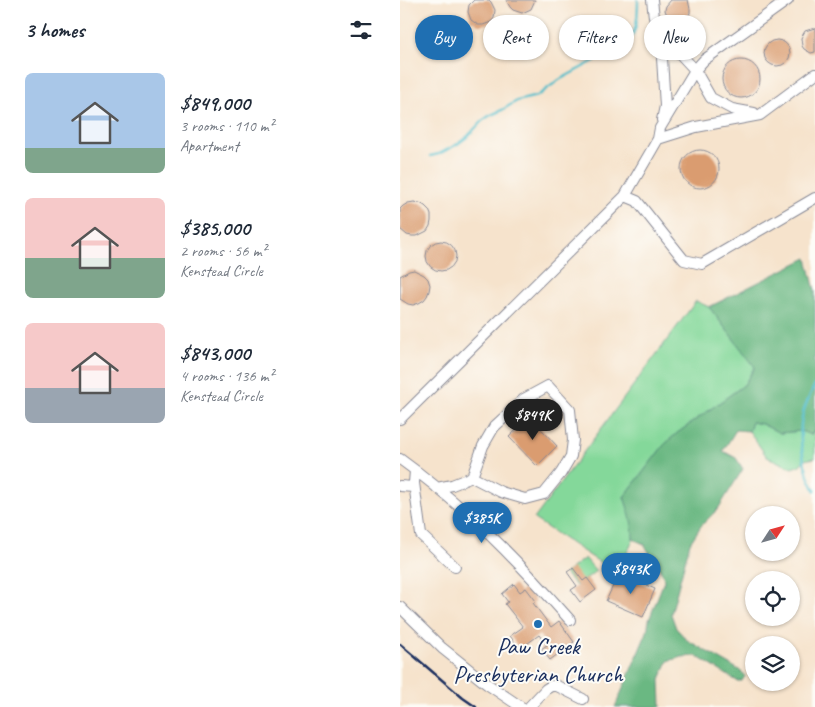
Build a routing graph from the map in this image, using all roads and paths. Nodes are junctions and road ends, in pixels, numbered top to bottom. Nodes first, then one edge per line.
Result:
1 (652, 0) edge
2 (788, 0) edge
3 (654, 15) edge
4 (662, 60) edge
5 (686, 60) edge
6 (695, 70) junction
7 (815, 74) edge
8 (760, 114) junction
9 (660, 128) junction
10 (658, 139) junction
11 (624, 196) junction
12 (815, 198) edge
13 (400, 418) edge
14 (400, 459) edge
15 (416, 471) junction
16 (472, 477) junction
17 (400, 486) edge
18 (414, 487) junction
19 (437, 488) junction
20 (455, 567) dead end
21 (400, 607) edge
22 (570, 620) dead end
23 (583, 699) dead end
24 (521, 707) edge
25 (529, 707) edge

1 - 3 street
2 - 6 street
4 - 9 street
5 - 6 street
6 - 8 street
6 - 9 street
7 - 8 street
8 - 10 street
9 - 10 street
10 - 11 street
11 - 12 street
11 - 13 street
14 - 15 street
15 - 18 street
15 - 19 street
16 - 16 street
16 - 19 street
17 - 18 street
18 - 20 street
19 - 22 street
21 - 24 street
23 - 25 street

